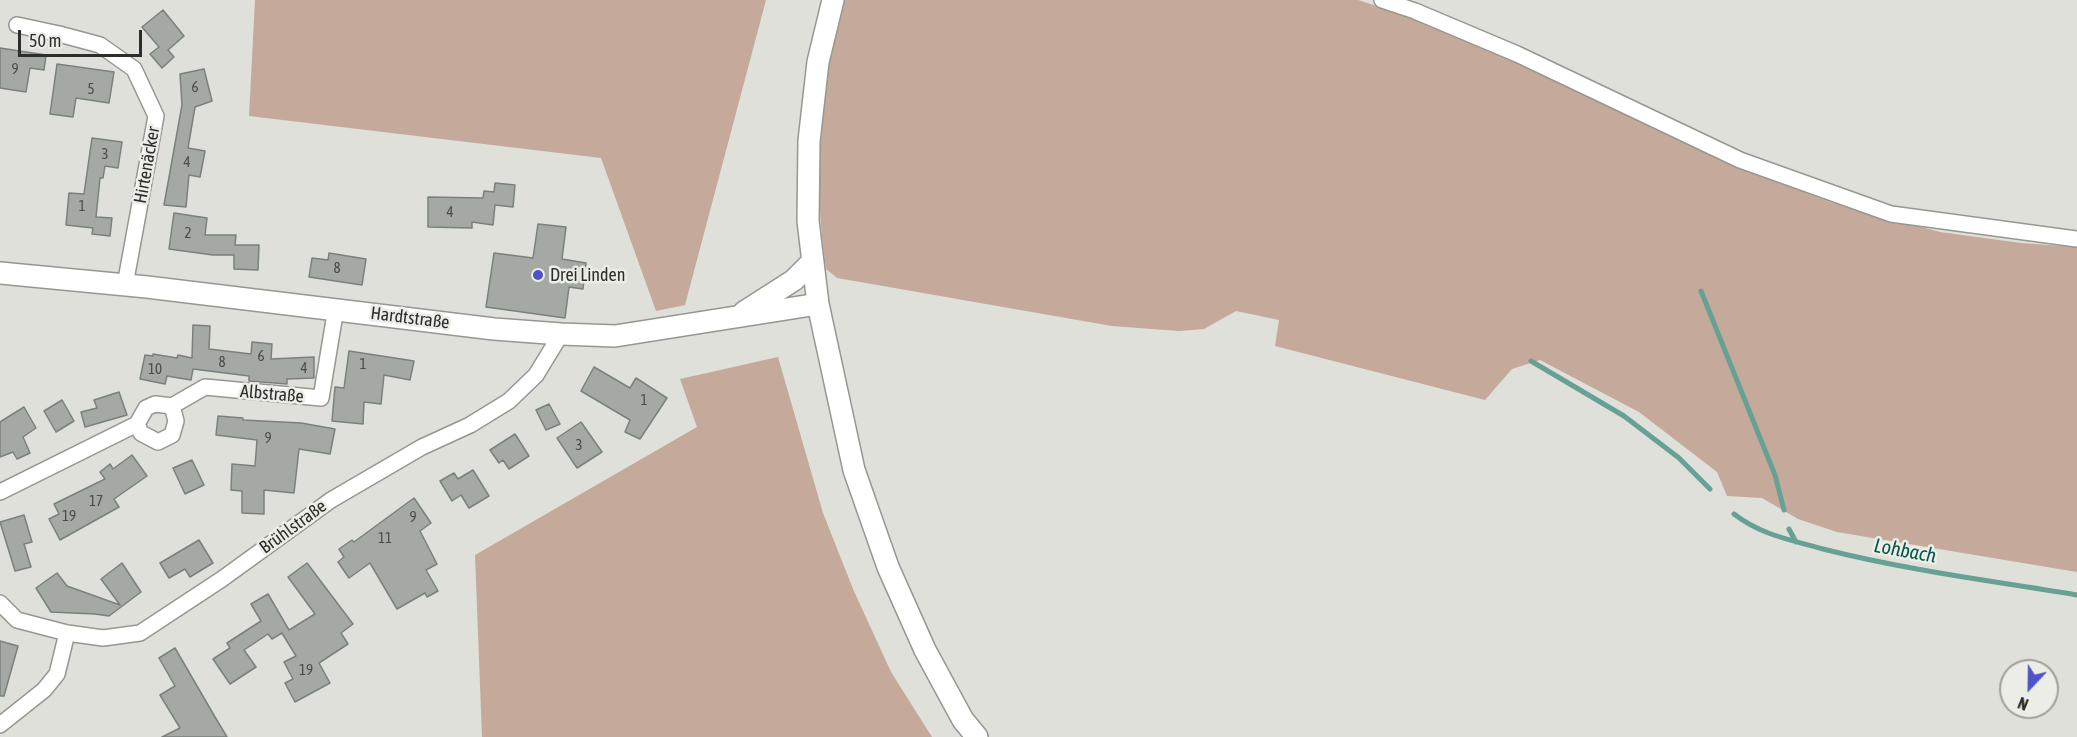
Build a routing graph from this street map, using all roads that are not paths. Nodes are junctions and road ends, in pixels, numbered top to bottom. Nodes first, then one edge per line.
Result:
1 (833, 0) edge
2 (1382, 0) edge
3 (17, 26) dead end
4 (2077, 238) edge
5 (813, 261) junction
6 (0, 273) edge
7 (125, 285) junction
8 (818, 304) junction
9 (336, 308) junction
10 (738, 316) junction
11 (561, 334) junction
12 (172, 406) junction
13 (137, 424) junction
14 (0, 492) edge
15 (0, 603) edge
16 (67, 633) junction
17 (0, 725) edge
18 (977, 737) edge

1 - 5 street
2 - 4 street
3 - 7 street, Hirtenäcker
5 - 8 street
5 - 10 street
6 - 7 street, Hardtstraße
7 - 9 street, Hardtstraße
8 - 10 street, Hardtstraße
8 - 18 street
9 - 11 street, Hardtstraße
9 - 12 street, Albstraße
10 - 11 street, Hardtstraße
11 - 16 street, Brühlstraße
12 - 13 street, Albstraße
12 - 13 street
13 - 14 street, Albstraße
15 - 16 street, Brühlstraße
16 - 17 street

